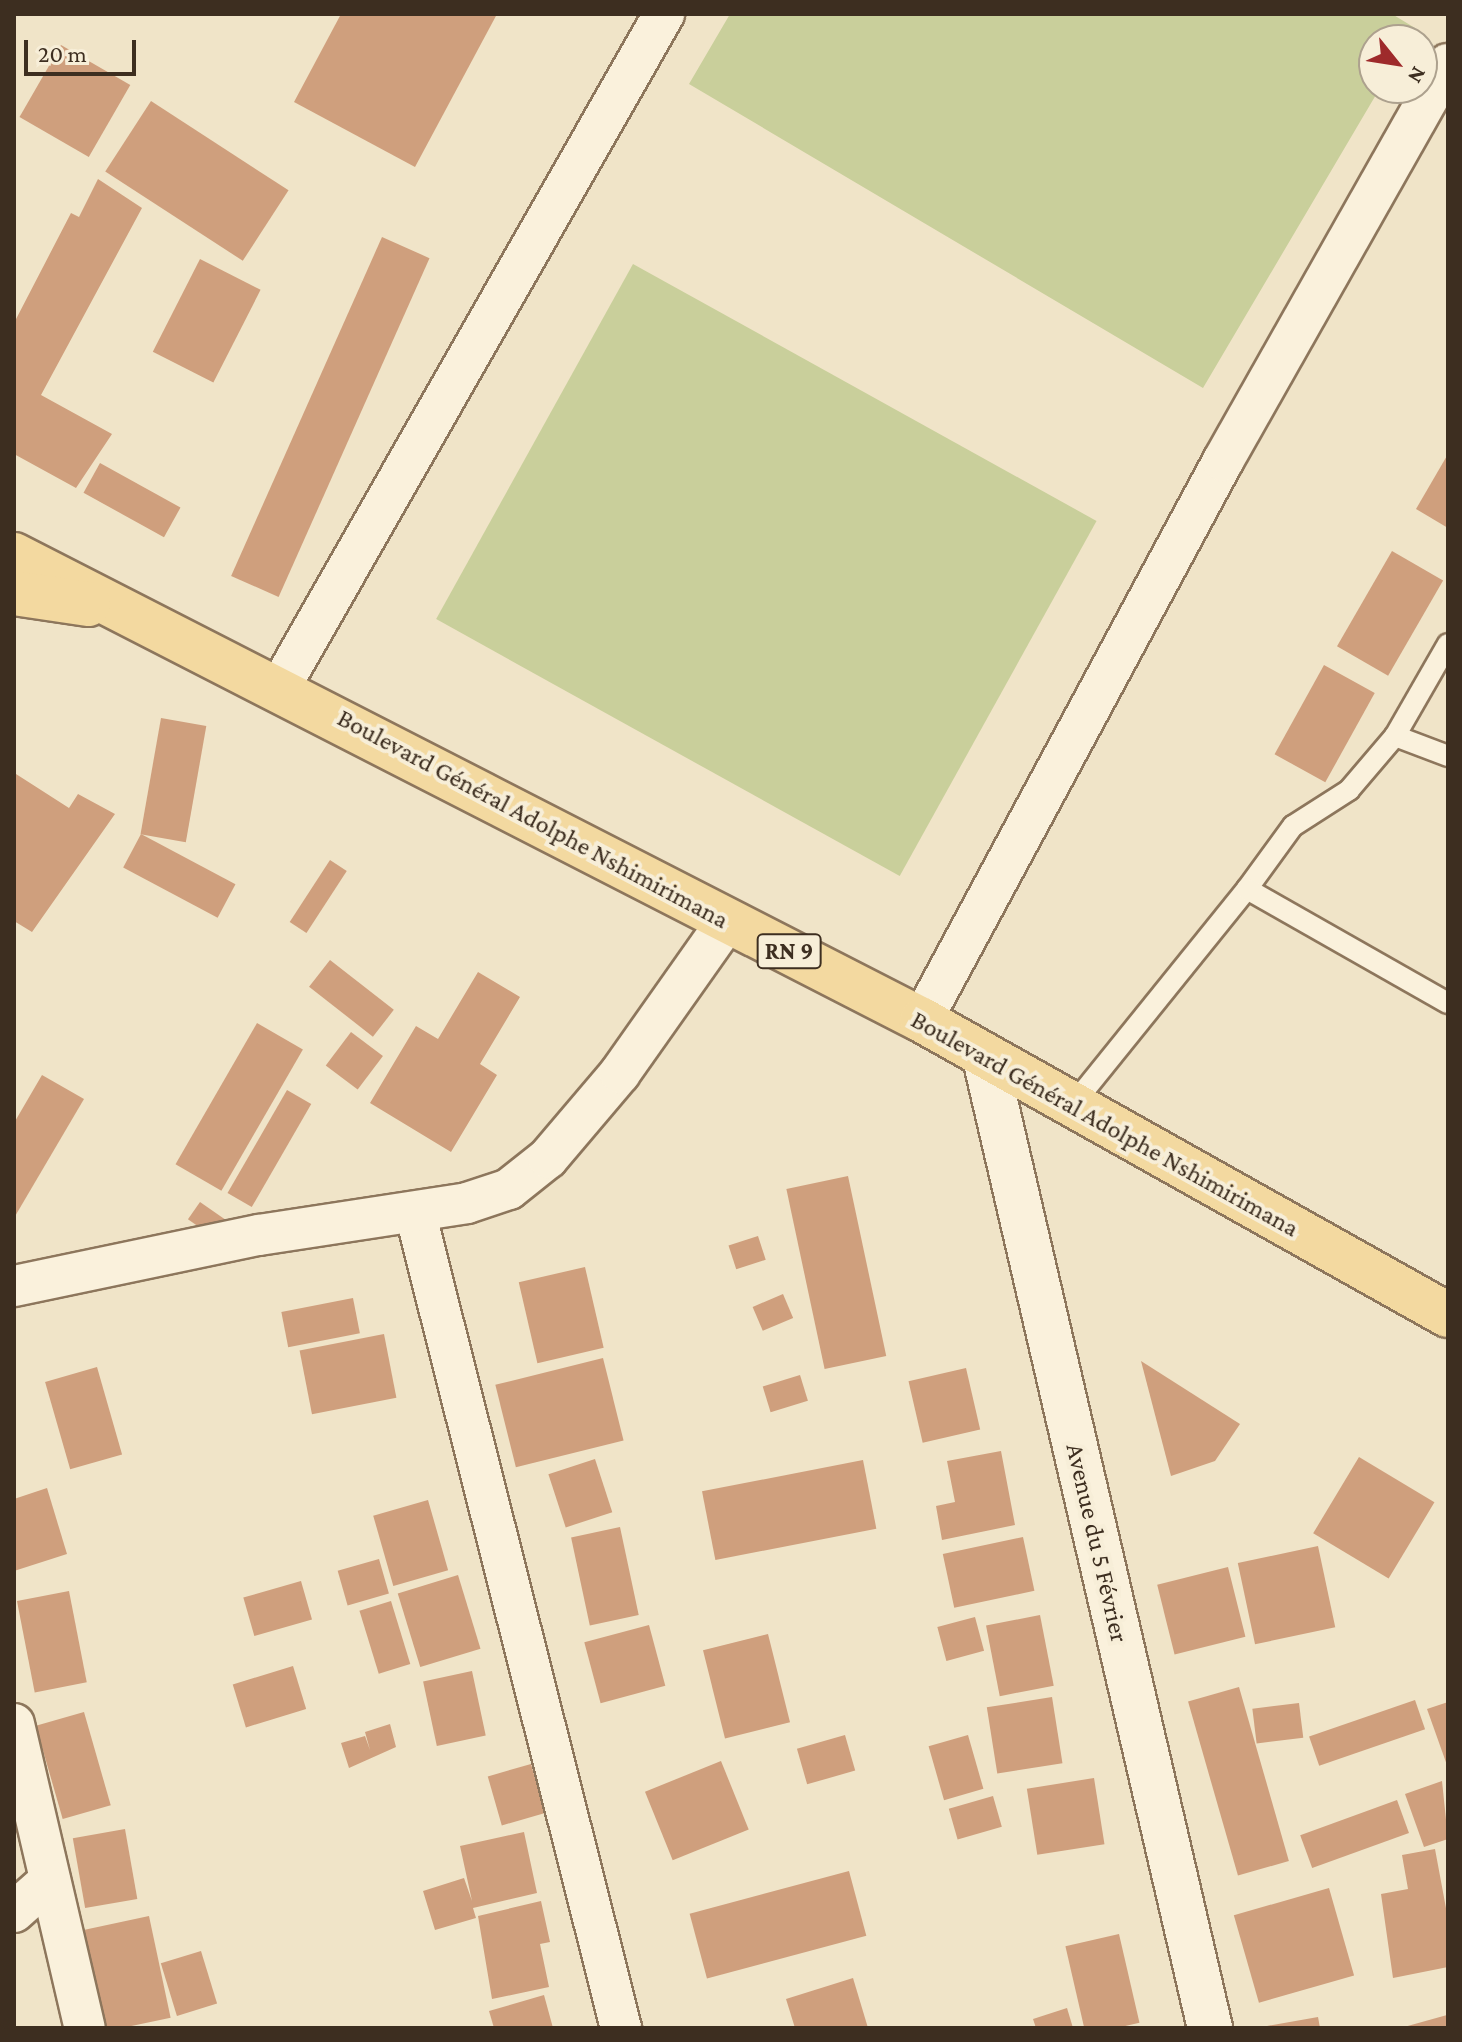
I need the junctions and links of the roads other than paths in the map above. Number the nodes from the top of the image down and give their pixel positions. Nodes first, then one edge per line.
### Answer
1 (664, 14) edge
2 (1448, 64) edge
3 (14, 555) edge
4 (14, 593) edge
5 (118, 609) junction
6 (1448, 644) edge
7 (280, 687) junction
8 (1395, 736) junction
9 (1448, 756) edge
10 (1247, 889) junction
11 (728, 920) junction
12 (1448, 1003) edge
13 (922, 1020) junction
14 (985, 1058) junction
15 (1071, 1107) junction
16 (415, 1212) junction
17 (14, 1286) edge
18 (1448, 1315) edge
19 (14, 1724) edge
20 (50, 1880) junction
21 (14, 1912) edge
22 (85, 2028) edge
23 (621, 2028) edge
24 (1210, 2028) edge

1 - 7 street
2 - 13 street
3 - 5 main road, Boulevard Général Adolphe Nshimirimana / RN 9
4 - 5 main road, Boulevard Général Adolphe Nshimirimana / RN 9
5 - 7 main road, Boulevard Général Adolphe Nshimirimana / RN 9
6 - 8 lane
7 - 11 main road, Boulevard Général Adolphe Nshimirimana / RN 9
8 - 9 lane
8 - 10 lane
10 - 12 lane
10 - 15 lane
11 - 13 main road, Boulevard Général Adolphe Nshimirimana / RN 9
11 - 16 street
13 - 14 main road, Boulevard Général Adolphe Nshimirimana / RN 9
14 - 15 main road, Boulevard Général Adolphe Nshimirimana / RN 9
14 - 24 street, Avenue du 5 Février
15 - 18 main road, Boulevard Général Adolphe Nshimirimana / RN 9
16 - 17 street
16 - 23 street
19 - 20 street
20 - 21 street
20 - 22 street

